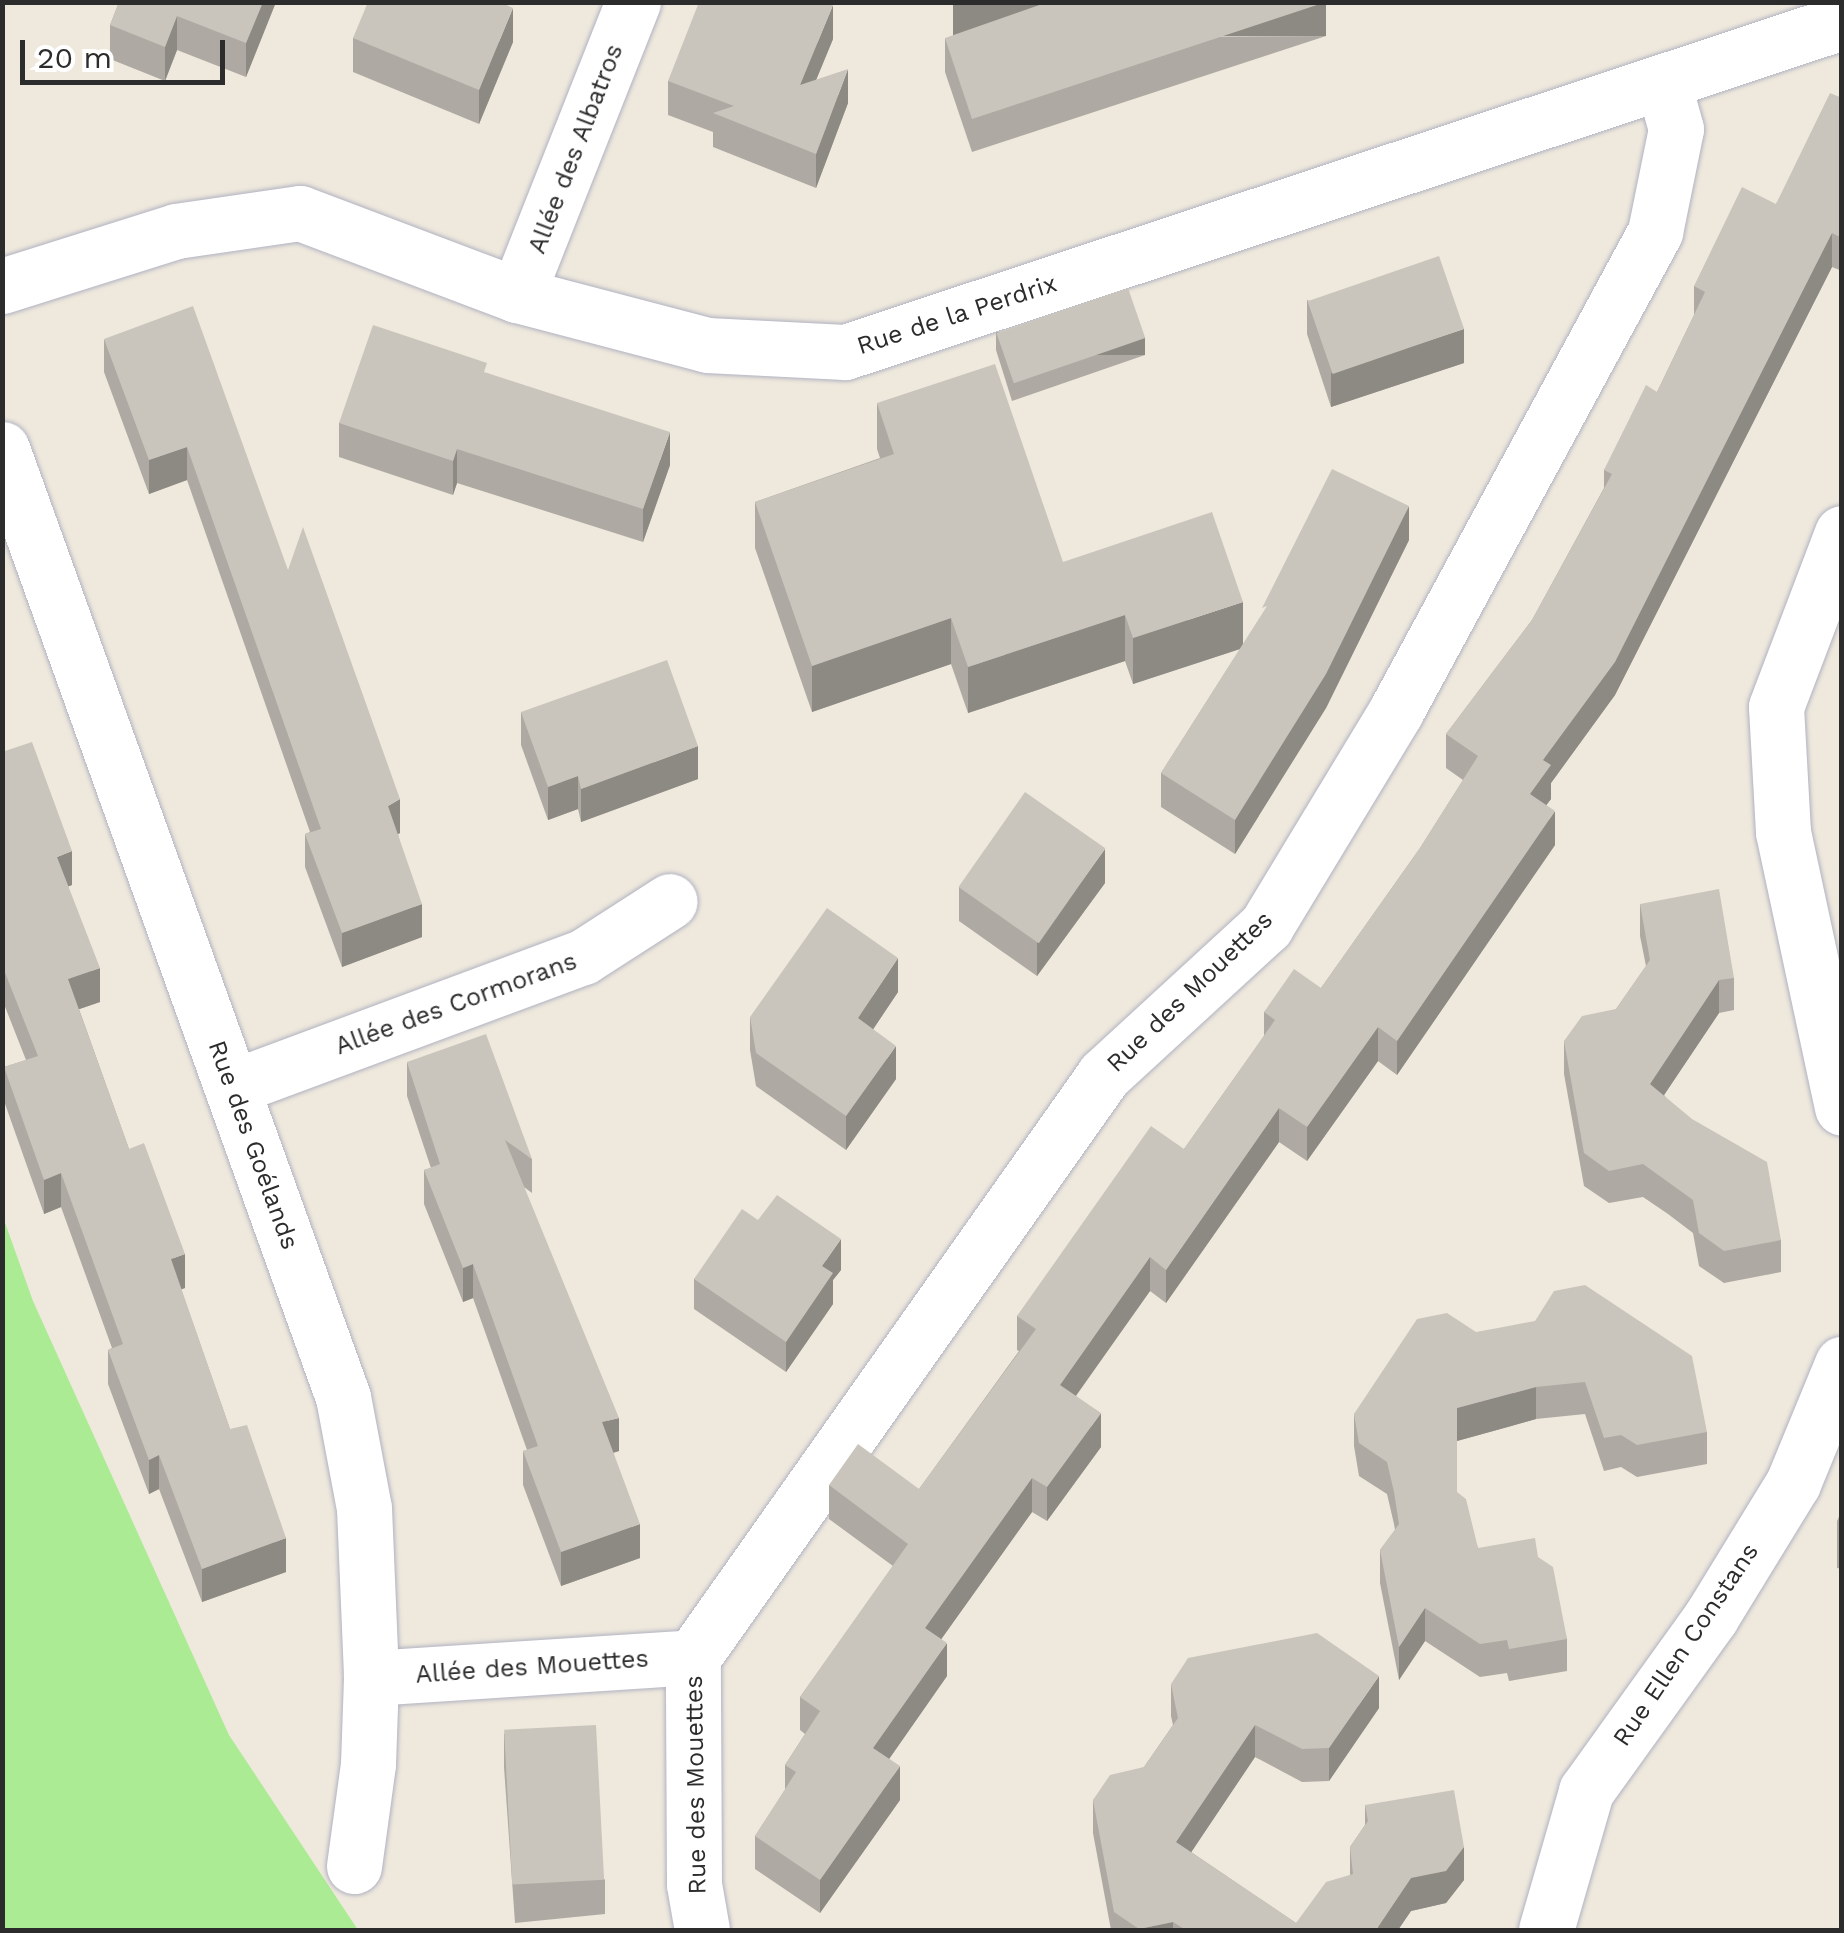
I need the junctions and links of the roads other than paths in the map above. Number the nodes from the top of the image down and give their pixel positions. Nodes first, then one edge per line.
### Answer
1 (633, 2) edge
2 (1842, 22) edge
3 (1664, 86) junction
4 (2, 286) edge
5 (517, 295) junction
6 (2, 450) edge
7 (1842, 534) edge
8 (670, 901) dead end
9 (233, 1087) junction
10 (1842, 1108) edge
11 (1842, 1364) edge
12 (693, 1657) junction
13 (371, 1678) junction
14 (354, 1866) dead end
15 (702, 1930) edge
16 (1546, 1930) edge

1 - 5 street, Allée des Albatros
2 - 3 street, Rue de la Perdrix
3 - 5 street, Rue de la Perdrix
3 - 12 street, Rue des Mouettes
4 - 5 street, Rue de la Perdrix
6 - 9 street, Rue des Goélands
7 - 10 street
8 - 9 street, Allée des Cormorans
9 - 13 street, Rue des Goélands
11 - 16 street, Rue Ellen Constans
12 - 13 street, Allée des Mouettes
12 - 15 street, Rue des Mouettes
13 - 14 street, Rue des Goélands

